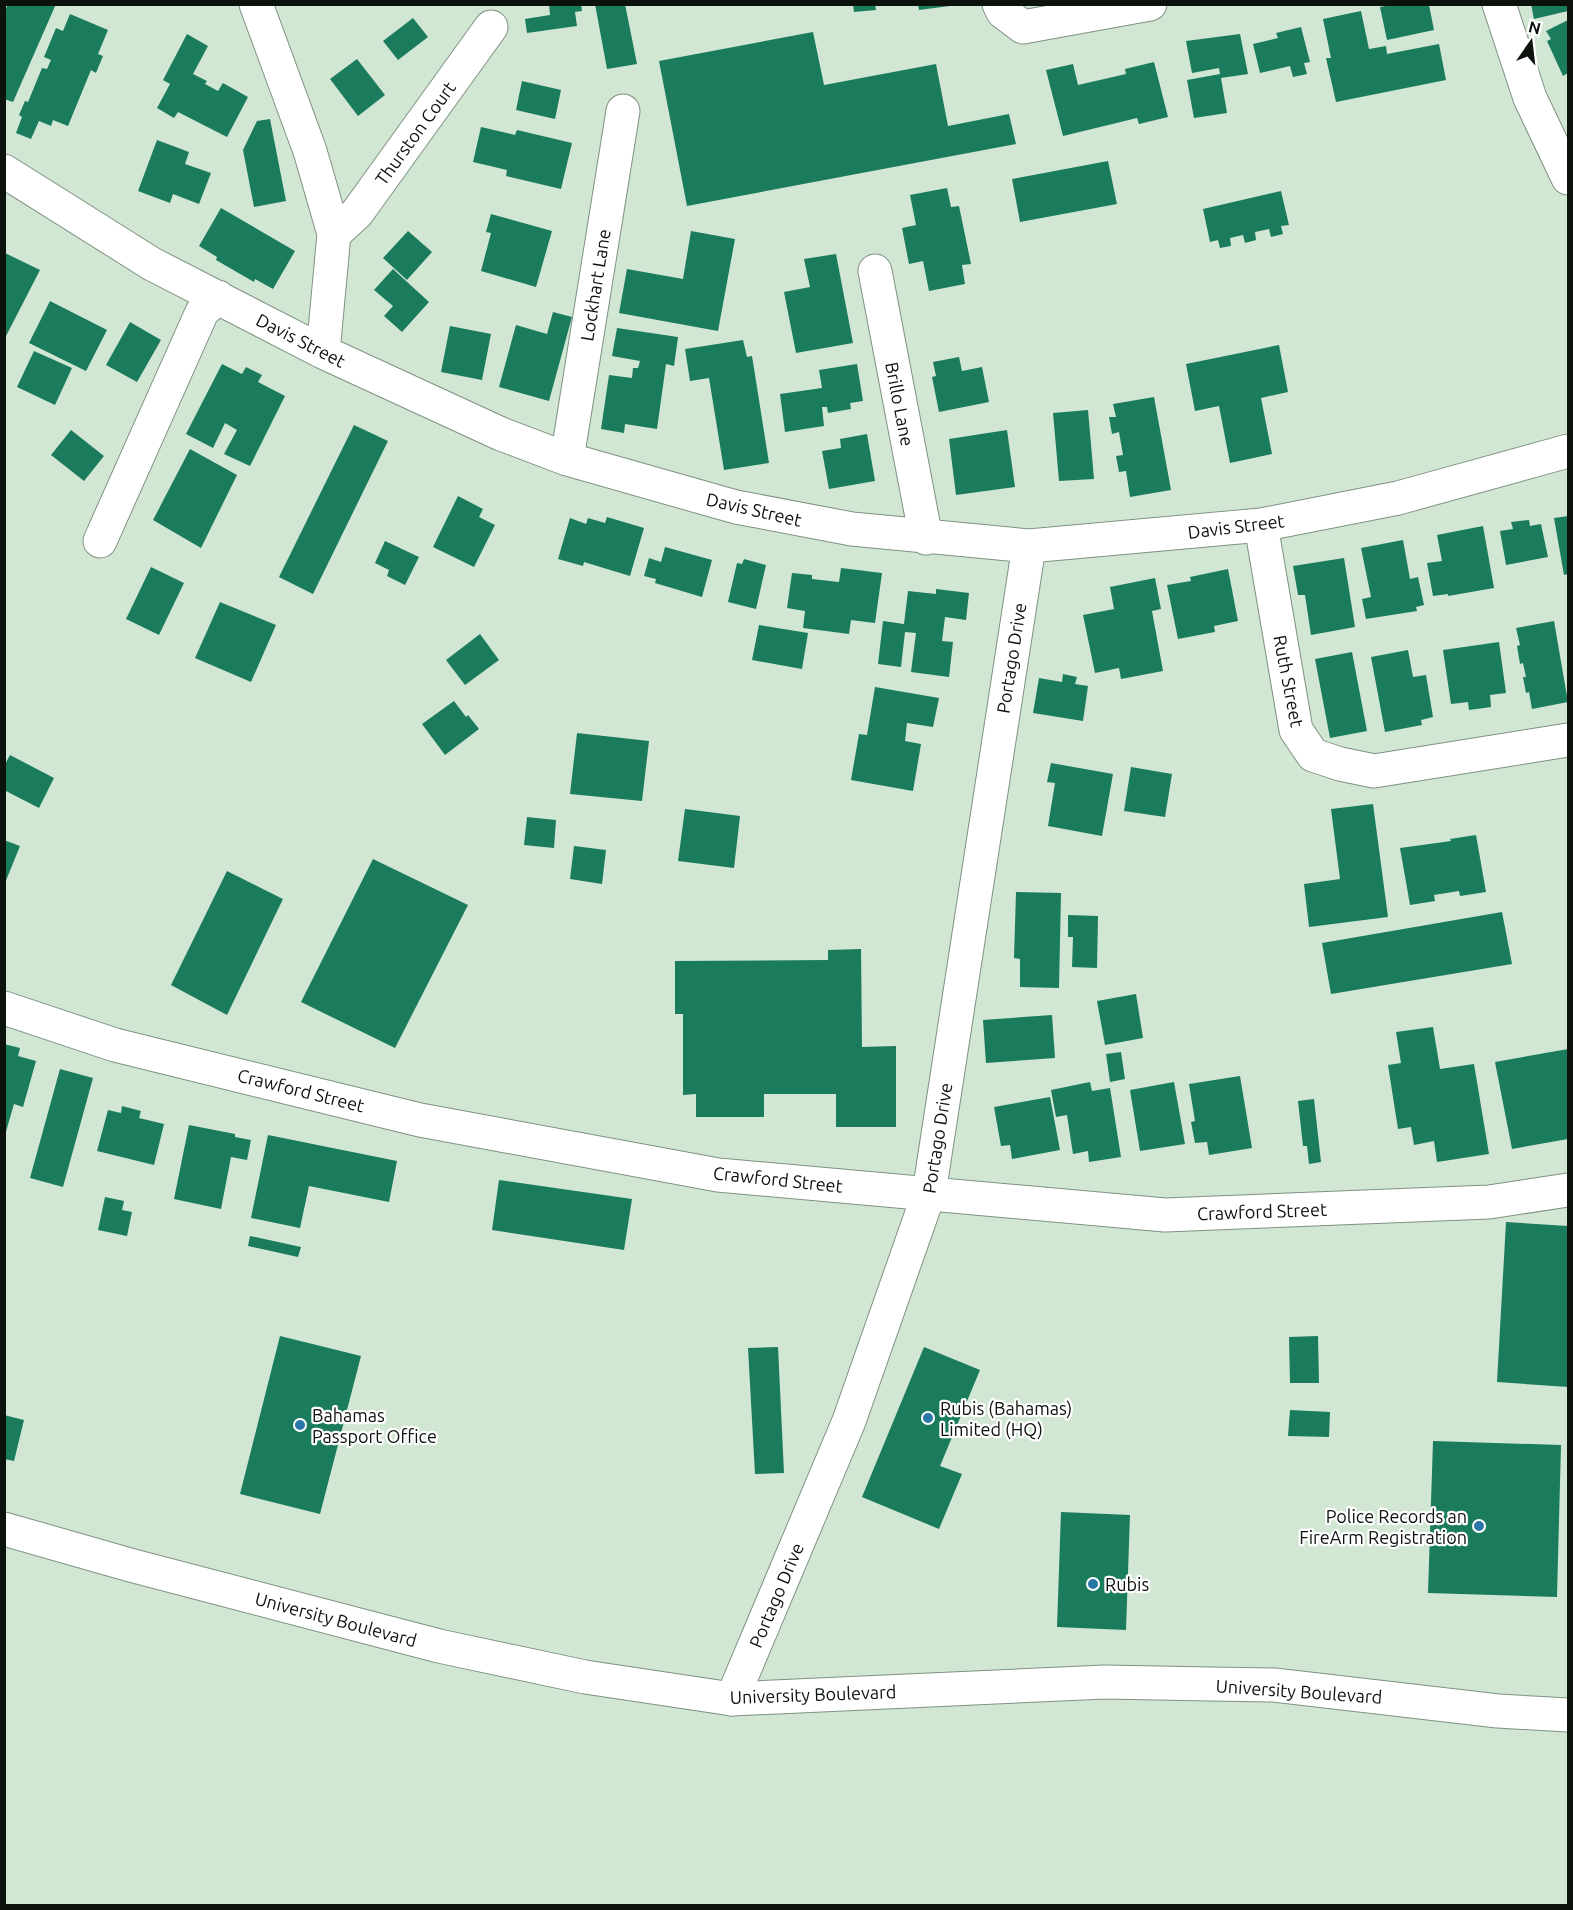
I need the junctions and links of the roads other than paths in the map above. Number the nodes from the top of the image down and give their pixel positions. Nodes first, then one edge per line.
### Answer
1 (256, 4) edge
2 (999, 4) edge
3 (1150, 4) edge
4 (1499, 4) edge
5 (491, 27) dead end
6 (623, 111) dead end
7 (4, 171) edge
8 (1569, 178) edge
9 (334, 234) junction
10 (875, 271) dead end
11 (218, 297) junction
12 (323, 352) junction
13 (1569, 451) edge
14 (567, 459) junction
15 (1261, 525) junction
16 (926, 538) junction
17 (100, 541) dead end
18 (1029, 546) junction
19 (1569, 740) edge
20 (4, 1008) edge
21 (1569, 1190) edge
22 (929, 1193) junction
23 (4, 1529) edge
24 (732, 1699) junction
25 (1569, 1715) edge

1 - 9 street
2 - 3 street
4 - 8 street
5 - 9 street, Thurston Court
6 - 14 street, Lockhart Lane
7 - 11 street, Davis Street
9 - 12 street
10 - 16 street, Brillo Lane
11 - 12 street, Davis Street
11 - 17 street
12 - 14 street, Davis Street
13 - 15 street, Davis Street
14 - 16 street, Davis Street
15 - 18 street, Davis Street
15 - 19 street, Ruth Street
16 - 18 street, Davis Street
18 - 22 street, Portago Drive
20 - 22 street, Crawford Street
21 - 22 street, Crawford Street
22 - 24 street, Portago Drive
23 - 24 street, University Boulevard
24 - 25 street, University Boulevard

